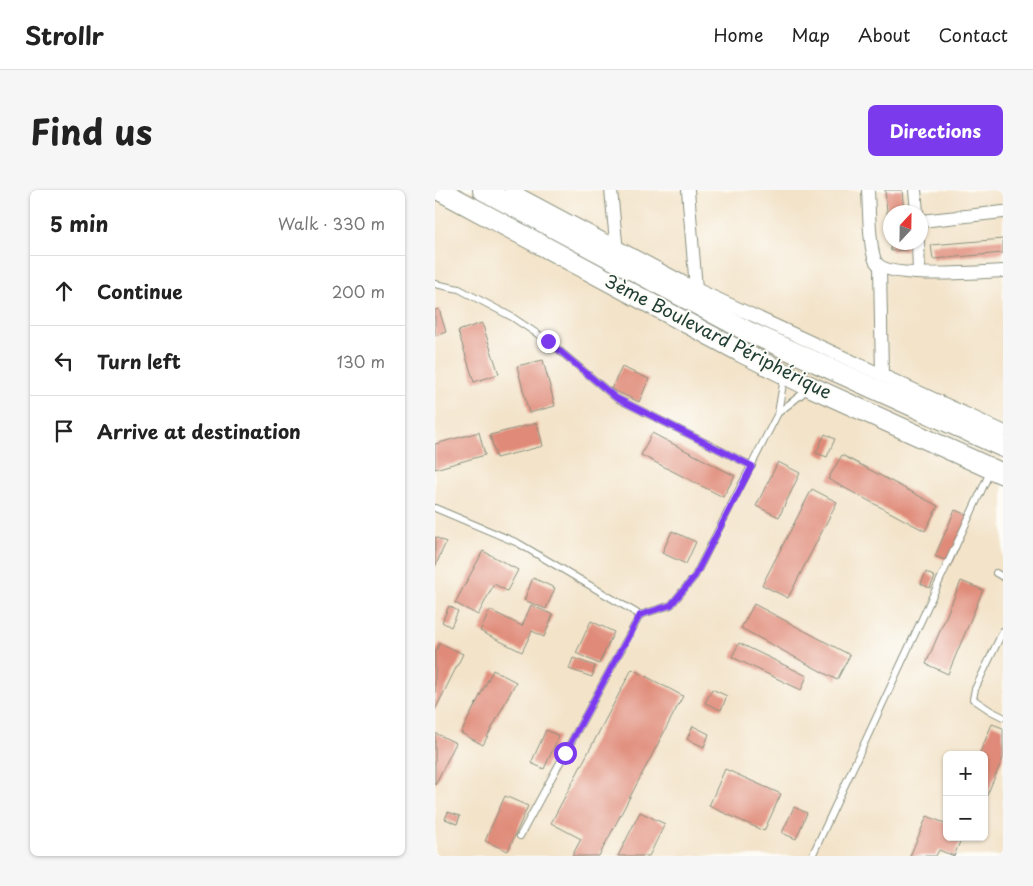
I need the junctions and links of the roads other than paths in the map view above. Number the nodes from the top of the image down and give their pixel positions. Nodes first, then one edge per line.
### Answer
1 (439, 190) edge
2 (483, 190) edge
3 (511, 190) edge
4 (611, 190) edge
5 (688, 190) edge
6 (868, 190) edge
7 (915, 190) edge
8 (916, 205) edge
9 (1003, 212) edge
10 (928, 219) edge
11 (918, 250) edge
12 (617, 254) junction
13 (880, 267) junction
14 (1003, 271) edge
15 (919, 272) junction
16 (435, 284) edge
17 (696, 289) junction
18 (785, 374) junction
19 (882, 376) junction
20 (807, 386) junction
21 (778, 413) junction
22 (1003, 431) edge
23 (1003, 447) edge
24 (752, 466) junction
25 (997, 471) edge
26 (435, 508) edge
27 (640, 615) junction
28 (1003, 631) edge
29 (1003, 717) edge
30 (521, 836) dead end
31 (812, 856) edge

1 - 18 highway, 3ème Boulevard Périphérique
2 - 12 highway, 3ème Boulevard Périphérique
3 - 12 street
4 - 12 street
5 - 17 street
6 - 13 street
7 - 8 street
9 - 10 street
11 - 15 street
12 - 17 street
12 - 23 highway, 3ème Boulevard Périphérique
13 - 15 street
13 - 19 street
14 - 15 street
16 - 24 lane
17 - 19 street
18 - 20 highway, 3ème Boulevard Périphérique
18 - 21 lane
19 - 22 street
20 - 21 lane
20 - 25 highway, 3ème Boulevard Périphérique
21 - 24 lane
24 - 27 lane
25 - 31 lane
26 - 27 lane
27 - 30 lane
28 - 29 lane

